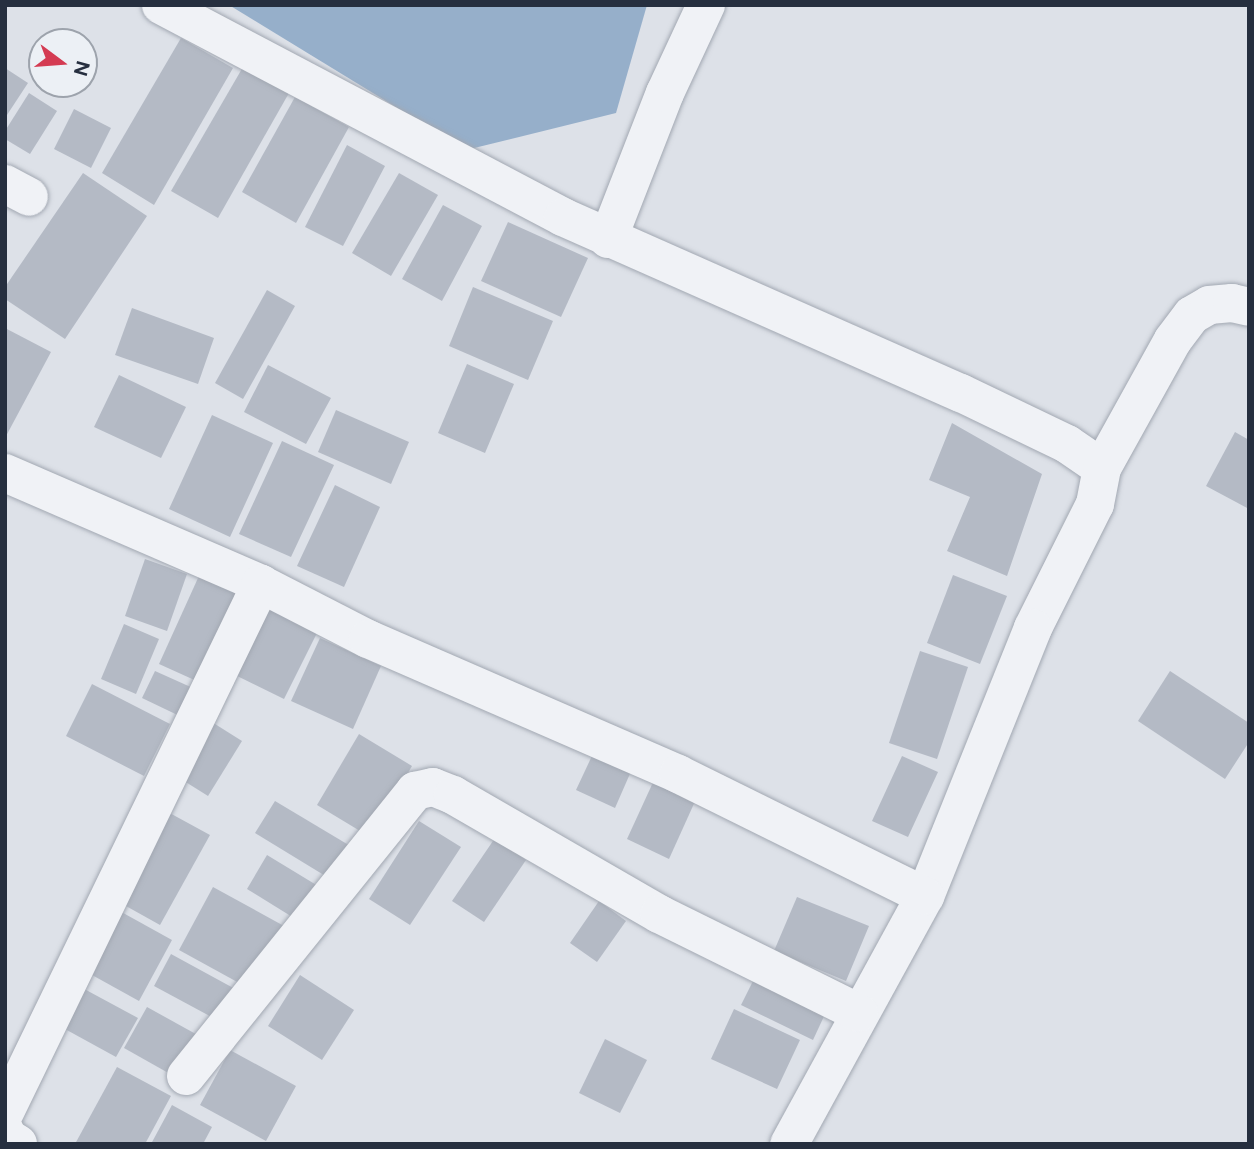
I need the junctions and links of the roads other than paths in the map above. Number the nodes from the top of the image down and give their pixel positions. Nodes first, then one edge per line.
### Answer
1 (161, 5) edge
2 (706, 5) edge
3 (608, 239) junction
4 (1249, 307) edge
5 (1102, 468) junction
6 (5, 473) edge
7 (261, 584) junction
8 (925, 896) junction
9 (859, 1013) junction
10 (186, 1076) dead end
11 (5, 1112) edge
12 (5, 1131) edge
13 (18, 1144) edge
14 (789, 1144) edge

1 - 3 street
2 - 3 street
3 - 5 street
4 - 5 street
5 - 8 street
6 - 7 street
7 - 8 street
7 - 11 street
8 - 9 street
9 - 10 street
9 - 14 street
12 - 13 street

